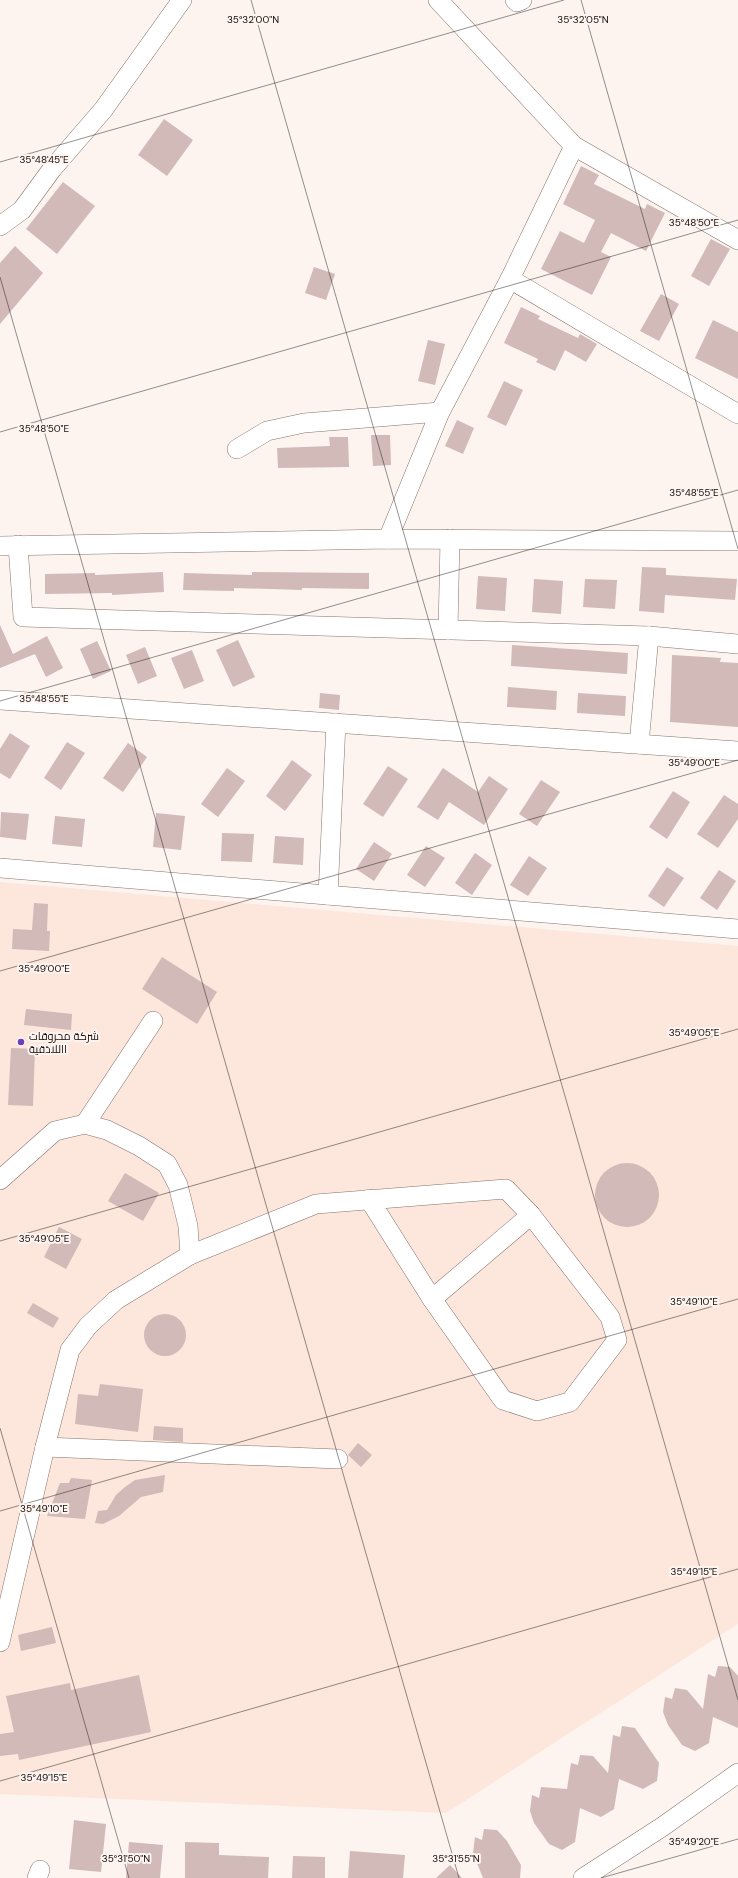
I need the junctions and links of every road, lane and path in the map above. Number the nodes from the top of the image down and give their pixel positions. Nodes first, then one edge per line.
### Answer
1 (182, 0) edge
2 (438, 0) edge
3 (515, 0) edge
4 (522, 0) edge
5 (574, 146) junction
6 (0, 226) edge
7 (738, 240) edge
8 (510, 280) junction
9 (440, 412) junction
10 (738, 414) edge
11 (237, 449) dead end
12 (388, 539) junction
13 (450, 539) junction
14 (738, 541) edge
15 (9, 546) edge
16 (448, 630) junction
17 (649, 636) junction
18 (738, 644) edge
19 (0, 700) edge
20 (336, 723) junction
21 (638, 744) junction
22 (738, 751) edge
23 (0, 868) edge
24 (328, 895) junction
25 (738, 929) edge
26 (153, 1020) dead end
27 (85, 1124) junction
28 (0, 1180) edge
29 (369, 1199) junction
30 (531, 1215) junction
31 (190, 1255) junction
32 (432, 1299) junction
33 (45, 1447) junction
34 (338, 1459) dead end
35 (0, 1642) edge
36 (738, 1773) edge
37 (583, 1878) edge

1 - 6 street
2 - 5 street
3 - 4 street
5 - 7 street
5 - 8 street
8 - 9 street
8 - 10 street
9 - 11 street
9 - 12 street
12 - 13 street
12 - 15 street
13 - 14 street
13 - 16 street
15 - 16 street
16 - 17 street
17 - 18 street
17 - 21 street
19 - 20 street
20 - 21 street
20 - 24 street
21 - 22 street
23 - 24 street
24 - 25 street
26 - 27 street
27 - 28 street
27 - 31 street
29 - 30 street
29 - 31 street
29 - 32 street
30 - 32 street
30 - 32 street
31 - 33 street
33 - 34 street
33 - 35 street
36 - 37 street

